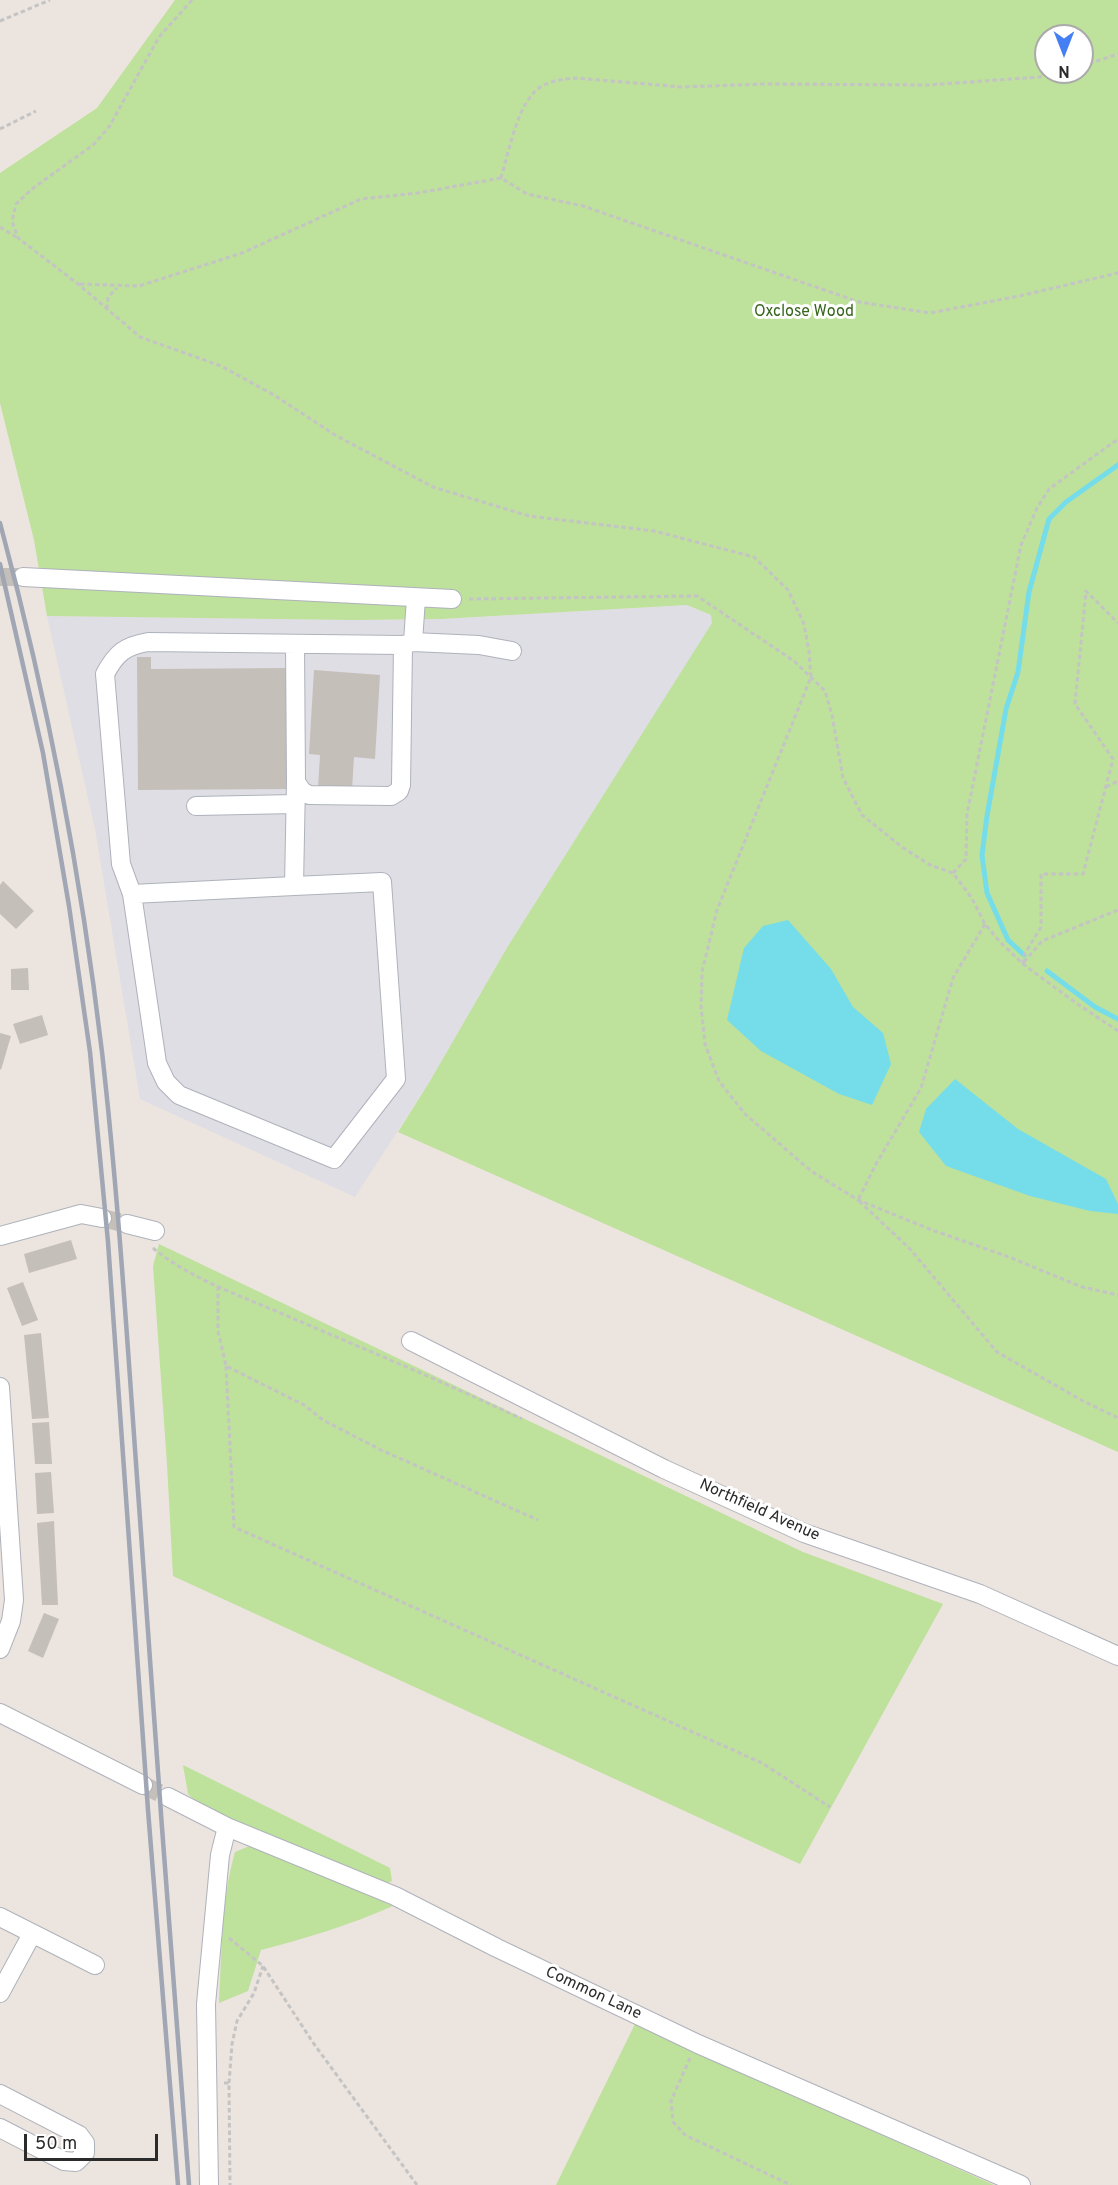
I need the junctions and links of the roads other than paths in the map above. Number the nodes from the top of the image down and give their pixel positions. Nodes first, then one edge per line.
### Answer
1 (23, 577) tunnel mouth
2 (416, 598) junction
3 (452, 599) road end
4 (408, 643) junction
5 (295, 644) junction
6 (512, 651) dead end
7 (296, 782) junction
8 (295, 804) junction
9 (196, 806) dead end
10 (294, 886) junction
11 (132, 894) junction
12 (102, 1218) tunnel mouth
13 (131, 1225) tunnel mouth
14 (155, 1231) dead end
15 (0, 1236) edge
16 (411, 1341) dead end
17 (0, 1387) edge
18 (0, 1649) edge
19 (1118, 1656) edge
20 (0, 1713) edge
21 (143, 1785) tunnel mouth
22 (168, 1797) tunnel mouth
23 (227, 1827) junction
24 (0, 1917) edge
25 (32, 1934) junction
26 (95, 1965) dead end
27 (0, 1993) edge
28 (0, 2094) edge
29 (0, 2128) edge
30 (209, 2185) edge
31 (1022, 2185) edge

1 - 2 street
2 - 3 street
2 - 4 street
4 - 5 street
4 - 6 street
4 - 7 street
5 - 7 street
5 - 11 street
7 - 8 street
8 - 9 street
8 - 10 street
10 - 11 street
10 - 11 street
12 - 15 street
13 - 14 street
16 - 19 street, Northfield Avenue
17 - 18 street
20 - 21 street
22 - 23 street, Common Lane
23 - 30 street
23 - 31 street, Common Lane
24 - 25 street
25 - 26 street
25 - 27 street
28 - 29 street

